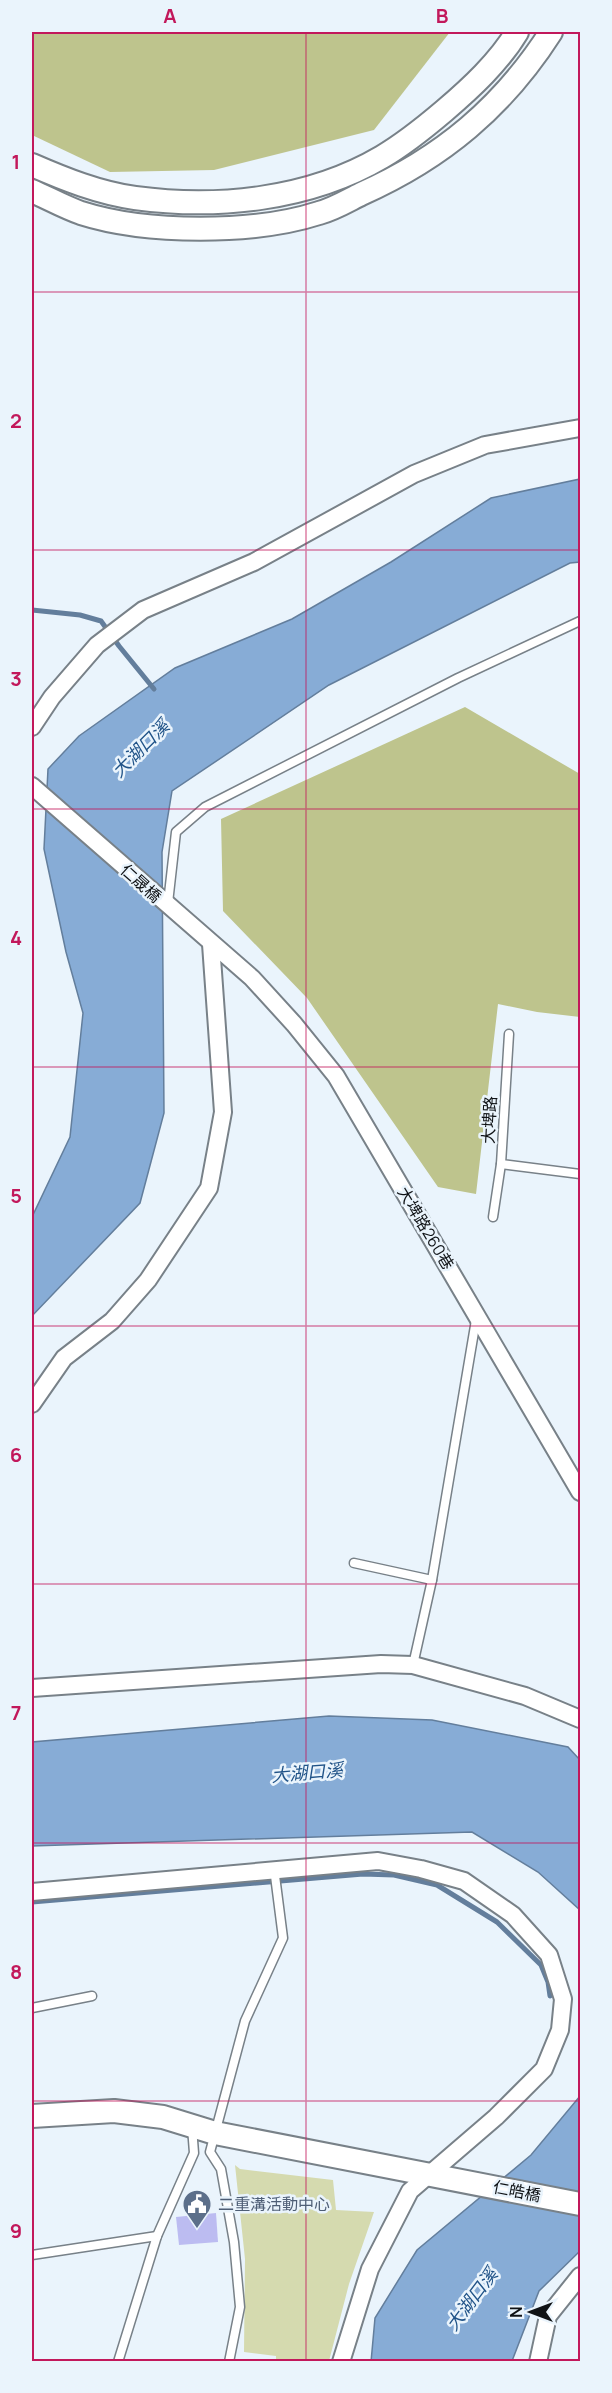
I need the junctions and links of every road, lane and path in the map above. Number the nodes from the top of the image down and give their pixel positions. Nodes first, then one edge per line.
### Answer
1 (517, 32) edge
2 (551, 32) edge
3 (32, 165) edge
4 (32, 191) edge
5 (580, 428) edge
6 (580, 621) edge
7 (32, 727) edge
8 (32, 786) edge
9 (168, 907) junction
10 (211, 944) junction
11 (252, 978) joint
12 (509, 1034) dead end
13 (501, 1164) junction
14 (580, 1174) edge
15 (493, 1218) dead end
16 (477, 1314) junction
17 (32, 1404) edge
18 (580, 1492) edge
19 (354, 1563) dead end
20 (432, 1580) junction
21 (413, 1665) junction
22 (32, 1688) edge
23 (580, 1719) edge
24 (274, 1868) junction
25 (32, 1892) edge
26 (92, 1996) dead end
27 (32, 2008) edge
28 (32, 2116) edge
29 (192, 2125) junction
30 (212, 2143) junction
31 (194, 2153) junction
32 (428, 2174) junction
33 (580, 2204) edge
34 (157, 2236) junction
35 (32, 2255) edge
36 (580, 2276) edge
37 (118, 2361) edge
38 (229, 2361) edge
39 (341, 2361) edge
40 (538, 2361) edge

1 - 3 street
2 - 4 street
5 - 7 street
6 - 9 lane
8 - 9 street, 仁晟橋
9 - 10 street, 仁晟橋
10 - 11 street, 仁晟橋
10 - 17 street
11 - 16 street, 大埤路260巷
12 - 13 lane, 大埤路
13 - 14 lane, 大埤路
13 - 15 lane
16 - 18 street, 大埤路260巷
16 - 20 lane
19 - 20 lane
20 - 21 lane
21 - 22 street
21 - 23 street
24 - 25 street
24 - 30 lane
24 - 32 street
26 - 27 lane
28 - 29 street, 仁皓橋
29 - 30 street, 仁皓橋
29 - 31 lane
30 - 31 lane
30 - 32 street, 仁皓橋
30 - 38 lane
31 - 34 lane
32 - 33 street, 仁皓橋
32 - 39 street
34 - 35 lane
34 - 37 lane
36 - 40 street

